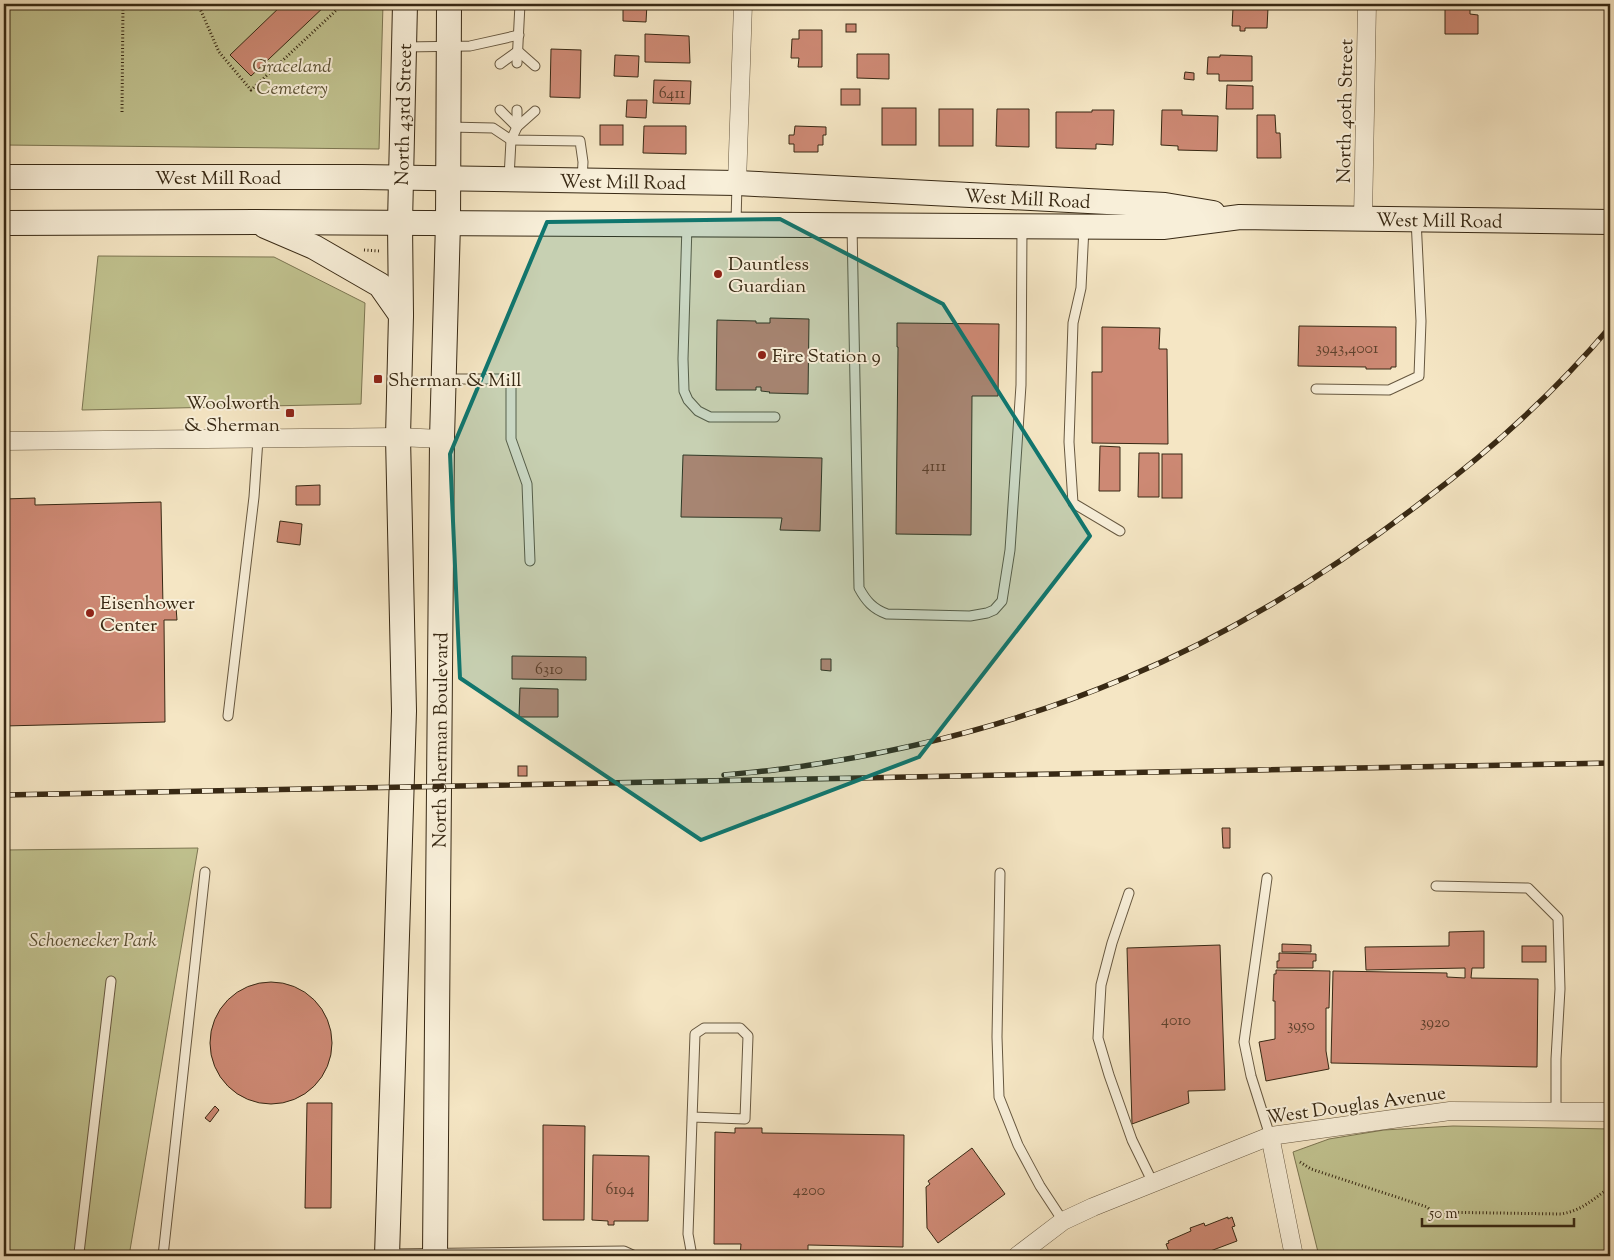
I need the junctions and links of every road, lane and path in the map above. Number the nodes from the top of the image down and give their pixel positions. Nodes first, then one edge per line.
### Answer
1 (123, 4) edge
2 (198, 4) edge
3 (343, 4) edge
4 (405, 4) edge
5 (449, 4) edge
6 (520, 4) edge
7 (743, 4) edge
8 (1367, 4) edge
9 (519, 35) junction
10 (404, 47) junction
11 (450, 47) junction
12 (518, 51) junction
13 (518, 63) dead end
14 (500, 64) dead end
15 (535, 66) dead end
16 (500, 110) dead end
17 (518, 110) dead end
18 (535, 111) dead end
19 (122, 112) dead end
20 (448, 127) junction
21 (517, 127) junction
22 (511, 140) junction
23 (4, 177) edge
24 (402, 177) junction
25 (448, 178) junction
26 (509, 179) junction
27 (582, 180) junction
28 (737, 183) junction
29 (1240, 217) junction
30 (1363, 218) junction
31 (1416, 219) junction
32 (257, 222) junction
33 (1610, 222) edge
34 (4, 223) edge
35 (448, 223) junction
36 (400, 224) junction
37 (687, 225) junction
38 (736, 226) junction
39 (852, 226) junction
40 (1022, 226) junction
41 (1084, 226) junction
42 (361, 243) dead end
43 (381, 251) dead end
44 (402, 315) junction
45 (444, 378) junction
46 (1316, 389) dead end
47 (775, 417) dead end
48 (398, 437) junction
49 (258, 439) junction
50 (442, 439) junction
51 (4, 441) edge
52 (1120, 531) dead end
53 (530, 561) dead end
54 (228, 716) dead end
55 (205, 872) dead end
56 (1000, 873) dead end
57 (1267, 878) dead end
58 (1436, 886) dead end
59 (1129, 893) dead end
60 (111, 981) dead end
61 (1556, 1112) junction
62 (1610, 1112) edge
63 (692, 1117) junction
64 (1270, 1136) junction
65 (1300, 1162) dead end
66 (1153, 1183) junction
67 (1610, 1187) edge
68 (1063, 1221) junction
69 (388, 1255) edge
70 (434, 1255) edge
71 (86, 1256) edge
72 (163, 1256) edge
73 (635, 1256) edge
74 (692, 1256) edge
75 (1017, 1256) edge
76 (1294, 1256) edge

1 - 19 path
2 - 3 path
4 - 10 main road, North 43rd Street
5 - 11 main road
6 - 9 lane
7 - 28 street
8 - 30 street, North 40th Street
9 - 11 lane
9 - 12 lane
10 - 11 lane
10 - 24 main road, North 43rd Street
11 - 20 main road
12 - 13 lane
12 - 14 lane
12 - 15 lane
16 - 21 lane
17 - 21 lane
18 - 21 lane
20 - 22 lane
20 - 25 main road
21 - 22 lane
22 - 26 lane
22 - 27 lane
23 - 24 main road, West Mill Road
24 - 25 main road, West Mill Road
24 - 36 main road, North 43rd Street
25 - 26 main road, West Mill Road
25 - 35 main road
26 - 27 main road, West Mill Road
27 - 28 main road, West Mill Road
28 - 29 main road, West Mill Road
28 - 38 lane
29 - 30 main road, West Mill Road
29 - 41 main road, West Mill Road
30 - 31 main road, West Mill Road
31 - 33 main road, West Mill Road
31 - 46 lane
32 - 34 main road, West Mill Road
32 - 36 main road, West Mill Road
32 - 44 main road
35 - 36 main road, West Mill Road
35 - 37 main road, West Mill Road
35 - 45 main road, North Sherman Boulevard
36 - 44 main road, North Sherman Boulevard
37 - 38 main road, West Mill Road
37 - 47 lane
38 - 39 main road, West Mill Road
39 - 40 main road, West Mill Road
39 - 40 lane
40 - 41 main road, West Mill Road
41 - 52 lane
42 - 43 path
44 - 48 main road, North Sherman Boulevard
45 - 50 main road, North Sherman Boulevard
45 - 53 lane
48 - 49 street
48 - 50 street
48 - 69 main road, North Sherman Boulevard
49 - 51 street
49 - 54 lane
50 - 70 main road, North Sherman Boulevard
55 - 72 lane
56 - 68 lane
57 - 64 lane
58 - 61 lane
59 - 66 lane
60 - 71 lane
61 - 62 street, West Douglas Avenue
61 - 64 street, West Douglas Avenue
63 - 63 lane
63 - 74 lane
64 - 66 street, West Douglas Avenue
64 - 76 street
65 - 67 path
66 - 68 street, West Douglas Avenue
68 - 75 street, West Douglas Avenue
69 - 70 lane
70 - 73 lane

